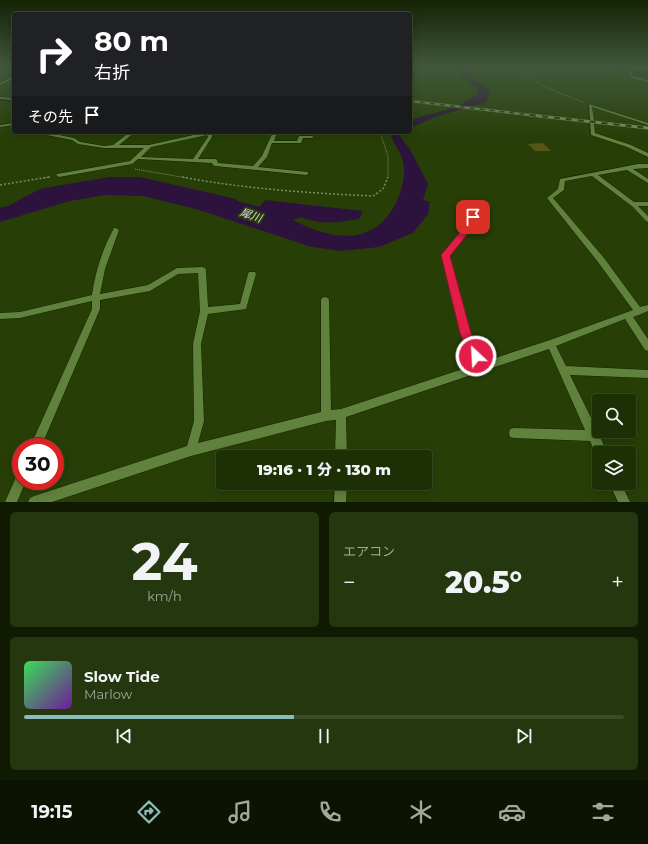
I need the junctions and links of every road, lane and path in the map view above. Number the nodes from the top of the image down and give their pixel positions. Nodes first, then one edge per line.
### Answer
1 (556, 90) edge
2 (0, 98) edge
3 (12, 99) edge
4 (590, 105) junction
5 (648, 124) edge
6 (12, 125) edge
7 (0, 127) edge
8 (47, 134) edge
9 (130, 134) edge
10 (203, 134) edge
11 (211, 134) edge
12 (274, 134) edge
13 (381, 134) edge
14 (312, 137) dead end
15 (271, 142) junction
16 (115, 146) junction
17 (148, 146) junction
18 (648, 155) edge
19 (138, 158) junction
20 (194, 161) junction
21 (648, 166) edge
22 (255, 167) junction
23 (628, 168) junction
24 (129, 169) dead end
25 (306, 173) dead end
26 (593, 174) junction
27 (59, 176) joint
28 (648, 181) edge
29 (0, 185) edge
30 (632, 204) junction
31 (648, 204) edge
32 (473, 217) dead end
33 (648, 220) edge
34 (116, 230) dead end
35 (252, 274) dead end
36 (95, 298) junction
37 (325, 300) dead end
38 (648, 308) edge
39 (204, 311) junction
40 (639, 312) junction
41 (626, 315) junction
42 (0, 316) edge
43 (552, 344) junction
44 (648, 347) edge
45 (481, 368) junction
46 (563, 370) junction
47 (648, 374) edge
48 (341, 414) junction
49 (326, 416) junction
50 (514, 432) dead end
51 (592, 432) edge
52 (592, 436) edge
53 (39, 438) edge
54 (192, 450) junction
55 (341, 450) edge
56 (17, 490) edge
57 (340, 490) edge
58 (618, 490) edge
59 (60, 498) edge
60 (12, 502) edge
61 (34, 502) edge
62 (340, 502) edge
63 (624, 502) edge

1 - 4 path
2 - 3 street
4 - 5 street
4 - 18 street
6 - 7 street
8 - 16 street
9 - 16 street
10 - 17 street
11 - 20 street
12 - 15 street
13 - 24 path
14 - 15 street
15 - 22 street
16 - 17 street
17 - 19 street
19 - 20 street
19 - 27 street
20 - 22 street
21 - 23 street
22 - 25 street
23 - 26 street
23 - 28 street
26 - 30 street
26 - 40 street
27 - 29 path
30 - 31 street
30 - 33 street
32 - 45 street
34 - 36 street
35 - 39 street
36 - 39 street
36 - 42 street
36 - 53 street
37 - 49 street
38 - 40 street
39 - 54 street
40 - 41 street
41 - 43 street
41 - 44 street
43 - 45 street
43 - 46 street
45 - 48 street
46 - 47 street
46 - 51 street
48 - 49 street
48 - 55 street
49 - 54 street
50 - 52 street
54 - 59 street
56 - 60 street
57 - 62 street
58 - 63 street
59 - 61 street

